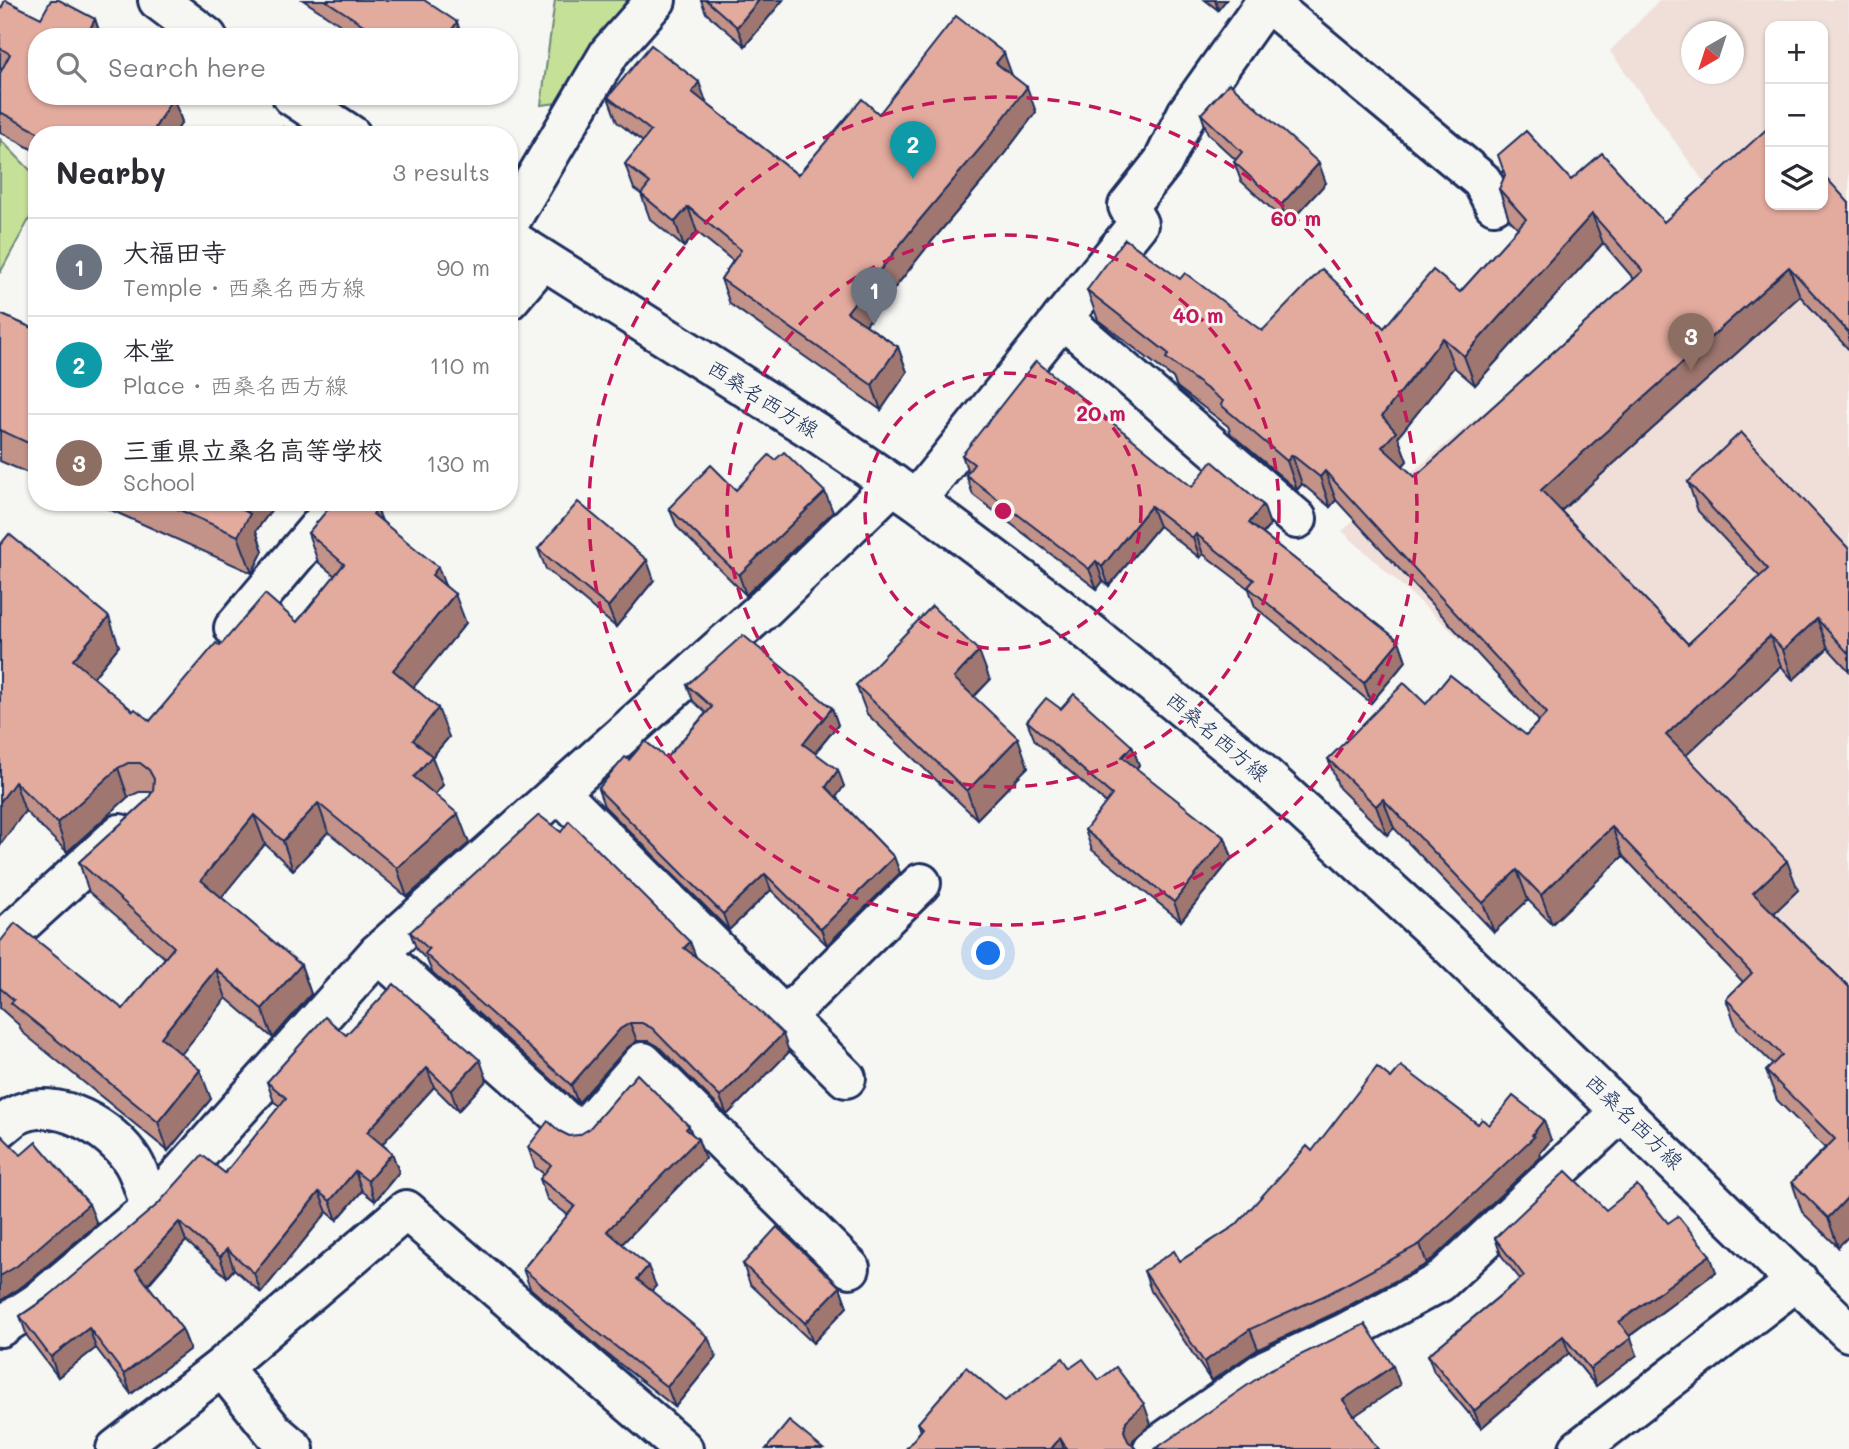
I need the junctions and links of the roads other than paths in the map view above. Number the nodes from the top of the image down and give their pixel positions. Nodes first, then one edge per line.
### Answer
1 (158, 0) edge
2 (656, 0) edge
3 (1267, 1) edge
4 (195, 28) edge
5 (306, 105) edge
6 (337, 126) edge
7 (1494, 204) dead end
8 (518, 208) edge
9 (518, 244) edge
10 (543, 260) junction
11 (518, 289) edge
12 (1062, 318) junction
13 (904, 492) junction
14 (332, 511) edge
15 (1297, 519) dead end
16 (234, 628) edge
17 (560, 793) junction
18 (143, 813) edge
19 (922, 883) dead end
20 (0, 943) edge
21 (378, 953) junction
22 (785, 1018) junction
23 (846, 1078) dead end
24 (1622, 1111) junction
25 (0, 1128) edge
26 (151, 1207) junction
27 (850, 1268) dead end
28 (1798, 1280) junction
29 (0, 1327) edge
30 (1849, 1332) edge
31 (222, 1367) junction
32 (117, 1449) edge
33 (294, 1449) edge
34 (683, 1449) edge
35 (1153, 1449) edge
36 (1578, 1449) edge

1 - 4 street
2 - 8 street
3 - 7 street
3 - 12 street
5 - 6 street
9 - 10 street, 西桑名西方線
10 - 11 street
10 - 13 street, 西桑名西方線
12 - 13 street
12 - 15 street
13 - 17 street
13 - 24 street, 西桑名西方線
14 - 16 street
17 - 21 street
17 - 22 street
18 - 20 street
19 - 22 street
21 - 26 street
21 - 27 street
22 - 23 street
24 - 28 street, 西桑名西方線
24 - 35 street
25 - 26 street
26 - 29 street
28 - 30 street, 西桑名西方線
28 - 36 street
31 - 32 street
31 - 33 street
31 - 34 street

